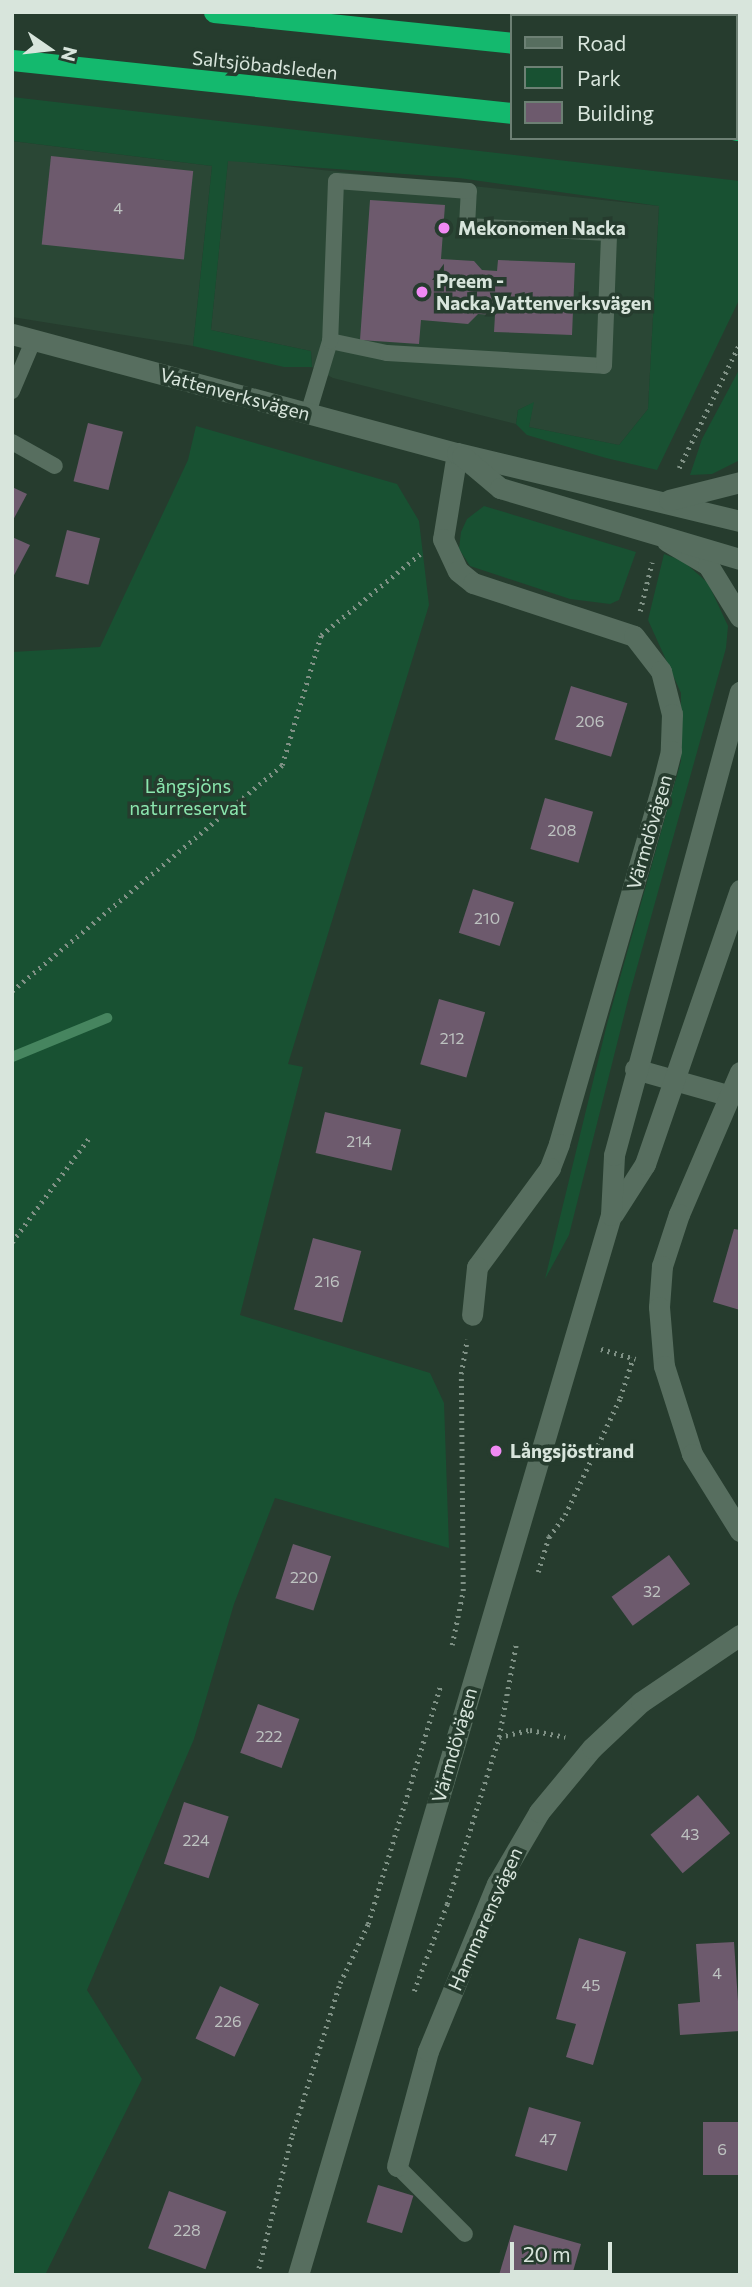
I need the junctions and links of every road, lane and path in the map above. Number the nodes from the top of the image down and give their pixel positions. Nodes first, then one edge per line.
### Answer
1 (214, 12) edge
2 (510, 43) edge
3 (12, 60) edge
4 (510, 113) edge
5 (12, 334) edge
6 (34, 339) junction
7 (330, 341) junction
8 (740, 343) edge
9 (12, 391) edge
10 (308, 414) junction
11 (12, 442) edge
12 (457, 453) junction
13 (55, 466) dead end
14 (677, 472) dead end
15 (740, 482) edge
16 (667, 500) junction
17 (740, 521) edge
18 (659, 536) junction
19 (427, 548) dead end
20 (653, 558) dead end
21 (740, 558) edge
22 (740, 617) edge
23 (635, 636) junction
24 (740, 692) edge
25 (740, 890) edge
26 (12, 991) edge
27 (635, 1069) junction
28 (740, 1072) edge
29 (676, 1080) junction
30 (731, 1096) junction
31 (89, 1138) dead end
32 (611, 1215) junction
33 (12, 1242) edge
34 (472, 1315) joint
35 (599, 1348) dead end
36 (633, 1358) junction
37 (664, 1366) junction
38 (740, 1531) edge
39 (535, 1581) dead end
40 (740, 1635) edge
41 (518, 1638) dead end
42 (449, 1656) dead end
43 (441, 1683) dead end
44 (499, 1737) junction
45 (592, 1748) junction
46 (410, 2000) dead end
47 (397, 2166) joint
48 (465, 2234) dead end
49 (257, 2275) edge
50 (298, 2275) edge

1 - 2 highway
3 - 4 highway, Saltsjöbadsleden
5 - 6 street, Vattenverksvägen
6 - 9 lane
6 - 10 street, Vattenverksvägen
7 - 7 lane
7 - 10 lane
8 - 14 path
10 - 12 street, Vattenverksvägen
11 - 13 lane
12 - 16 street, Vattenverksvägen
12 - 18 street, Vattenverksvägen
12 - 23 street
15 - 16 street, Vattenverksvägen
16 - 17 street, Vattenverksvägen
18 - 21 street, Vattenverksvägen
18 - 22 street, Vattenverksvägen
19 - 26 path
20 - 23 path
23 - 34 street, Värmdövägen
24 - 27 street, Värmdövägen
25 - 29 street, Värmdövägen
27 - 29 street
27 - 32 street, Värmdövägen
28 - 30 street
29 - 30 street
29 - 32 street, Värmdövägen
30 - 37 street
31 - 33 path
32 - 50 street, Värmdövägen
34 - 42 path
35 - 36 path
36 - 37 path
36 - 39 path
37 - 38 street
40 - 45 street, Hammarensvägen
41 - 44 path
43 - 49 path
44 - 45 path
44 - 46 path
45 - 47 street, Hammarensvägen
47 - 48 lane

